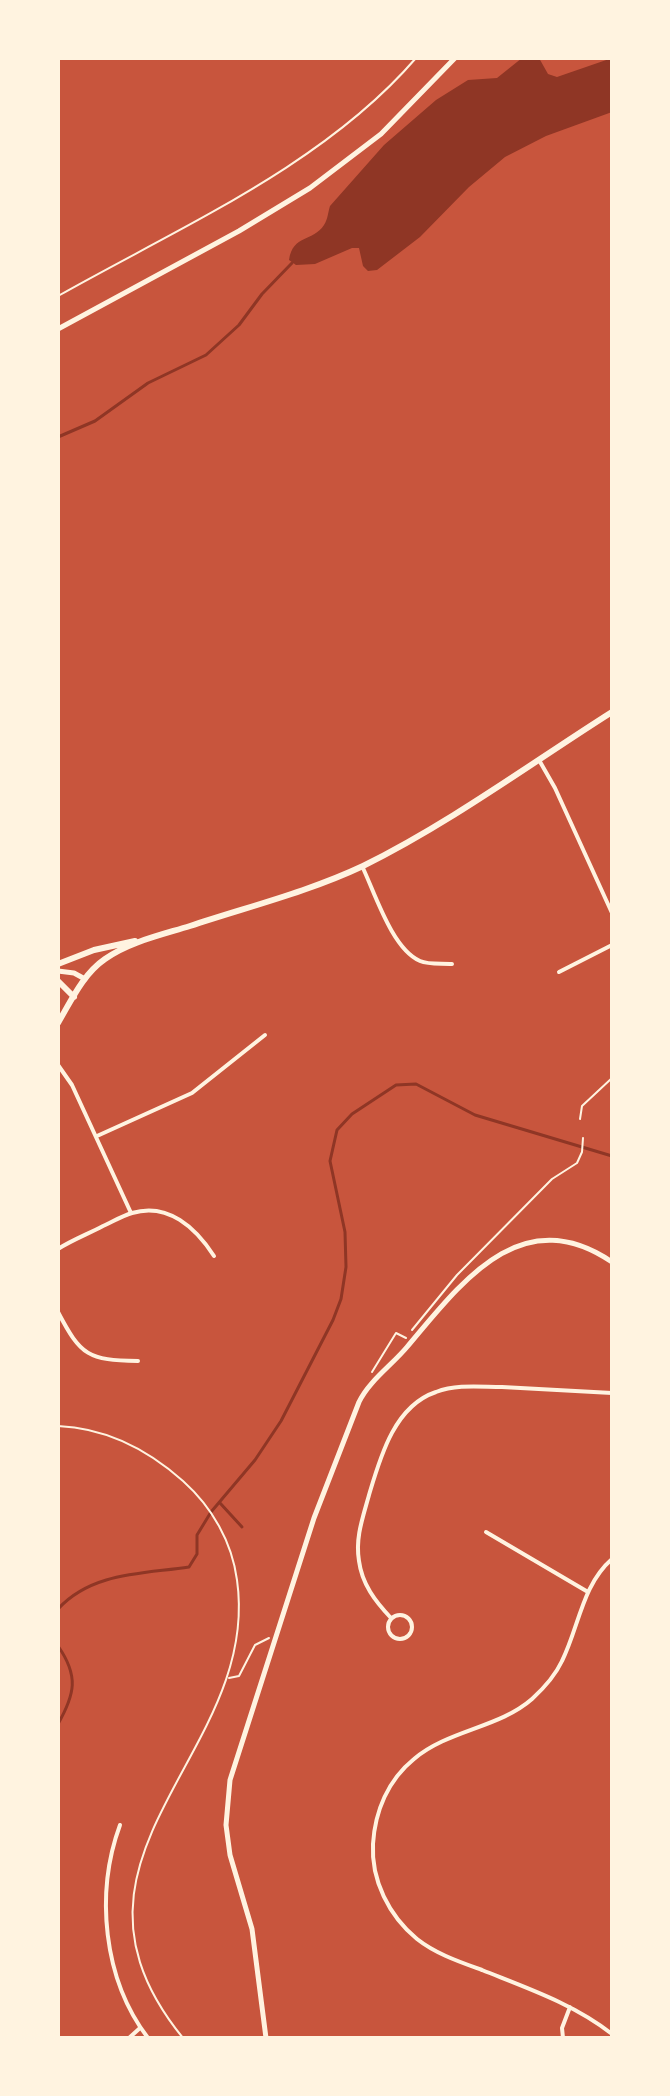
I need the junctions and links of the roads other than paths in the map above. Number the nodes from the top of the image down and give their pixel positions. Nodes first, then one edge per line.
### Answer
1 (455, 58) edge
2 (58, 329) edge
3 (612, 712) edge
4 (538, 759) junction
5 (362, 866) junction
6 (612, 913) edge
7 (150, 938) junction
8 (612, 945) edge
9 (58, 964) edge
10 (452, 964) dead end
11 (58, 971) edge
12 (559, 972) dead end
13 (85, 979) junction
14 (58, 981) edge
15 (74, 997) junction
16 (58, 1023) edge
17 (265, 1035) dead end
18 (58, 1065) edge
19 (97, 1136) junction
20 (131, 1213) junction
21 (58, 1249) edge
22 (214, 1256) dead end
23 (612, 1262) edge
24 (58, 1312) edge
25 (138, 1361) dead end
26 (612, 1393) edge
27 (486, 1532) dead end
28 (612, 1559) edge
29 (588, 1592) junction
30 (391, 1618) junction
31 (120, 1825) dead end
32 (570, 2007) junction
33 (140, 2028) junction
34 (612, 2034) edge
35 (129, 2038) edge
36 (148, 2038) edge
37 (266, 2038) edge
38 (275, 2038) edge
39 (285, 2038) edge
40 (563, 2038) edge

1 - 2 street
3 - 4 main road
4 - 5 main road
4 - 6 street
5 - 7 main road
5 - 10 street
7 - 9 main road
7 - 13 main road
8 - 12 street
11 - 13 street
13 - 15 main road
14 - 15 main road
15 - 16 main road
17 - 19 street
18 - 19 street
19 - 20 street
20 - 21 street
20 - 22 street
23 - 37 street
24 - 25 street
26 - 30 street
27 - 29 street
28 - 29 street
29 - 32 street
30 - 30 street
31 - 33 street
32 - 34 street
32 - 40 street
33 - 35 street
33 - 36 street
38 - 39 street

